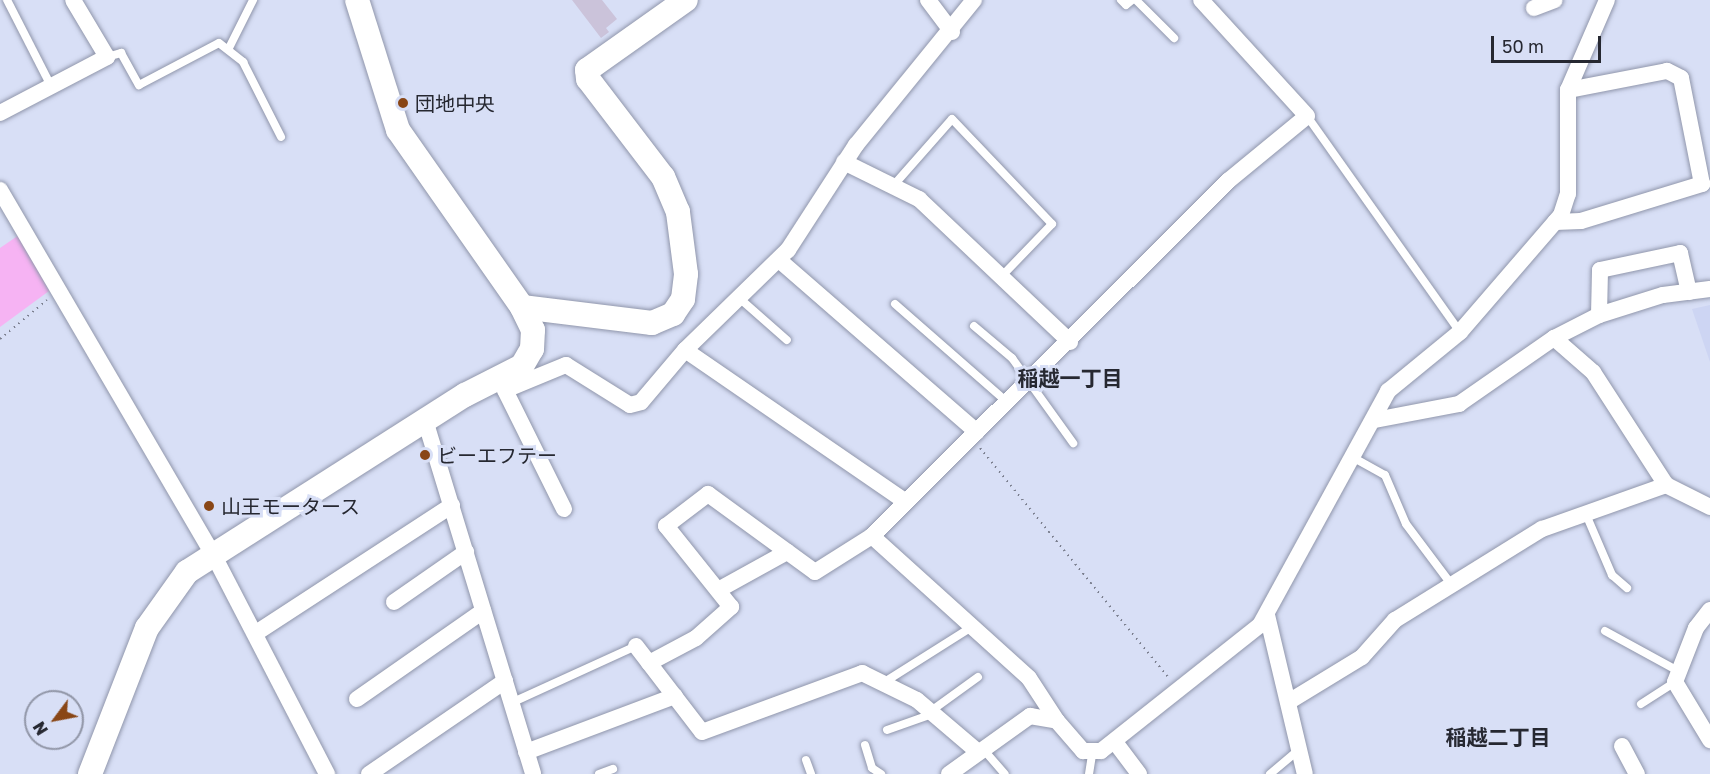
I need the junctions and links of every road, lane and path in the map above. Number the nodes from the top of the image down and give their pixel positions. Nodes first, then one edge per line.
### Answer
1 (7, 0) edge
2 (73, 0) edge
3 (253, 0) edge
4 (357, 0) edge
5 (928, 0) edge
6 (974, 0) edge
7 (1121, 0) edge
8 (1134, 0) edge
9 (1201, 0) edge
10 (1555, 0) edge
11 (1607, 0) edge
12 (672, 4) edge
13 (1534, 8) dead end
14 (952, 32) junction
15 (1174, 38) dead end
16 (229, 48) junction
17 (107, 57) junction
18 (51, 86) junction
19 (1568, 90) junction
20 (0, 113) edge
21 (1307, 116) junction
22 (281, 137) dead end
23 (844, 162) junction
24 (893, 186) junction
25 (0, 190) edge
26 (1554, 222) junction
27 (779, 260) junction
28 (1002, 277) junction
29 (1710, 289) edge
30 (56, 292) junction
31 (1689, 292) junction
32 (738, 297) junction
33 (895, 303) dead end
34 (522, 307) junction
35 (1599, 315) junction
36 (974, 326) dead end
37 (1460, 332) junction
38 (1554, 338) junction
39 (0, 339) edge
40 (786, 340) dead end
41 (1070, 342) junction
42 (685, 350) junction
43 (502, 385) junction
44 (1029, 385) junction
45 (1009, 403) junction
46 (425, 420) junction
47 (1375, 420) junction
48 (974, 435) junction
49 (1073, 443) dead end
50 (1354, 458) junction
51 (1666, 485) junction
52 (906, 502) junction
53 (452, 505) junction
54 (1710, 507) edge
55 (564, 509) dead end
56 (1585, 512) junction
57 (872, 536) junction
58 (466, 552) junction
59 (787, 552) junction
60 (213, 554) junction
61 (1451, 584) junction
62 (1627, 588) dead end
63 (720, 590) junction
64 (394, 602) dead end
65 (1710, 610) edge
66 (483, 611) junction
67 (1267, 615) junction
68 (973, 626) junction
69 (1605, 631) dead end
70 (256, 633) junction
71 (636, 646) joint
72 (649, 663) junction
73 (978, 677) dead end
74 (1677, 677) junction
75 (505, 681) junction
76 (883, 683) junction
77 (1180, 691) junction
78 (675, 696) junction
79 (357, 699) dead end
80 (1290, 702) junction
81 (511, 703) junction
82 (1641, 704) dead end
83 (932, 712) junction
84 (1057, 721) junction
85 (887, 730) dead end
86 (1710, 740) edge
87 (1115, 742) junction
88 (865, 745) dead end
89 (1622, 746) dead end
90 (1300, 748) junction
91 (980, 750) junction
92 (526, 752) junction
93 (1092, 754) junction
94 (806, 760) dead end
95 (613, 769) dead end
96 (90, 774) edge
97 (327, 774) edge
98 (369, 774) edge
99 (532, 774) edge
100 (599, 774) edge
101 (811, 774) edge
102 (881, 774) edge
103 (949, 774) edge
104 (1005, 774) edge
105 (1089, 774) edge
106 (1139, 774) edge
107 (1270, 774) edge
108 (1305, 774) edge
109 (1637, 774) edge

1 - 18 lane
2 - 17 street
3 - 16 lane
4 - 34 street
5 - 14 street
6 - 14 street
7 - 8 lane
8 - 15 lane
9 - 21 street
10 - 13 street
11 - 19 street
12 - 34 street
14 - 23 street
16 - 17 lane
16 - 22 lane
17 - 18 street
18 - 20 street
19 - 26 street
19 - 26 street
21 - 37 lane
21 - 41 street
23 - 24 street
23 - 27 street
24 - 28 street
24 - 28 lane
25 - 30 street
26 - 37 street
27 - 32 street
27 - 48 street
28 - 41 street
29 - 31 street
30 - 39 path
30 - 60 street
31 - 35 street
31 - 35 street
32 - 40 lane
32 - 42 street
33 - 45 lane
34 - 43 street
35 - 38 street
36 - 44 lane
37 - 47 street
38 - 47 street
38 - 51 street
41 - 44 street
42 - 43 street
42 - 52 street
43 - 46 street
43 - 55 street
44 - 45 street
44 - 49 lane
45 - 48 street
46 - 53 street
46 - 60 street
47 - 50 street
48 - 52 street
48 - 77 path
50 - 61 lane
50 - 67 street
51 - 54 street
51 - 56 street
52 - 57 street
53 - 58 street
53 - 70 street
56 - 61 street
56 - 62 lane
57 - 59 street
57 - 68 street
58 - 64 street
58 - 66 street
59 - 63 street
59 - 63 street
60 - 70 street
60 - 96 street
61 - 80 street
63 - 72 street
65 - 74 street
66 - 75 street
66 - 79 street
67 - 77 street
67 - 80 street
68 - 76 lane
68 - 84 street
69 - 74 lane
70 - 97 street
71 - 72 street
71 - 81 lane
72 - 78 street
73 - 83 lane
74 - 82 lane
74 - 86 street
75 - 81 street
75 - 98 street
76 - 78 street
76 - 83 street
77 - 87 street
78 - 92 street
80 - 90 street
81 - 92 street
83 - 85 lane
83 - 91 street
84 - 91 street
84 - 93 street
87 - 93 street
87 - 106 street
88 - 102 lane
89 - 109 street
90 - 107 lane
90 - 108 street
91 - 103 street
91 - 104 lane
92 - 99 street
93 - 105 lane
94 - 101 lane
95 - 100 lane

